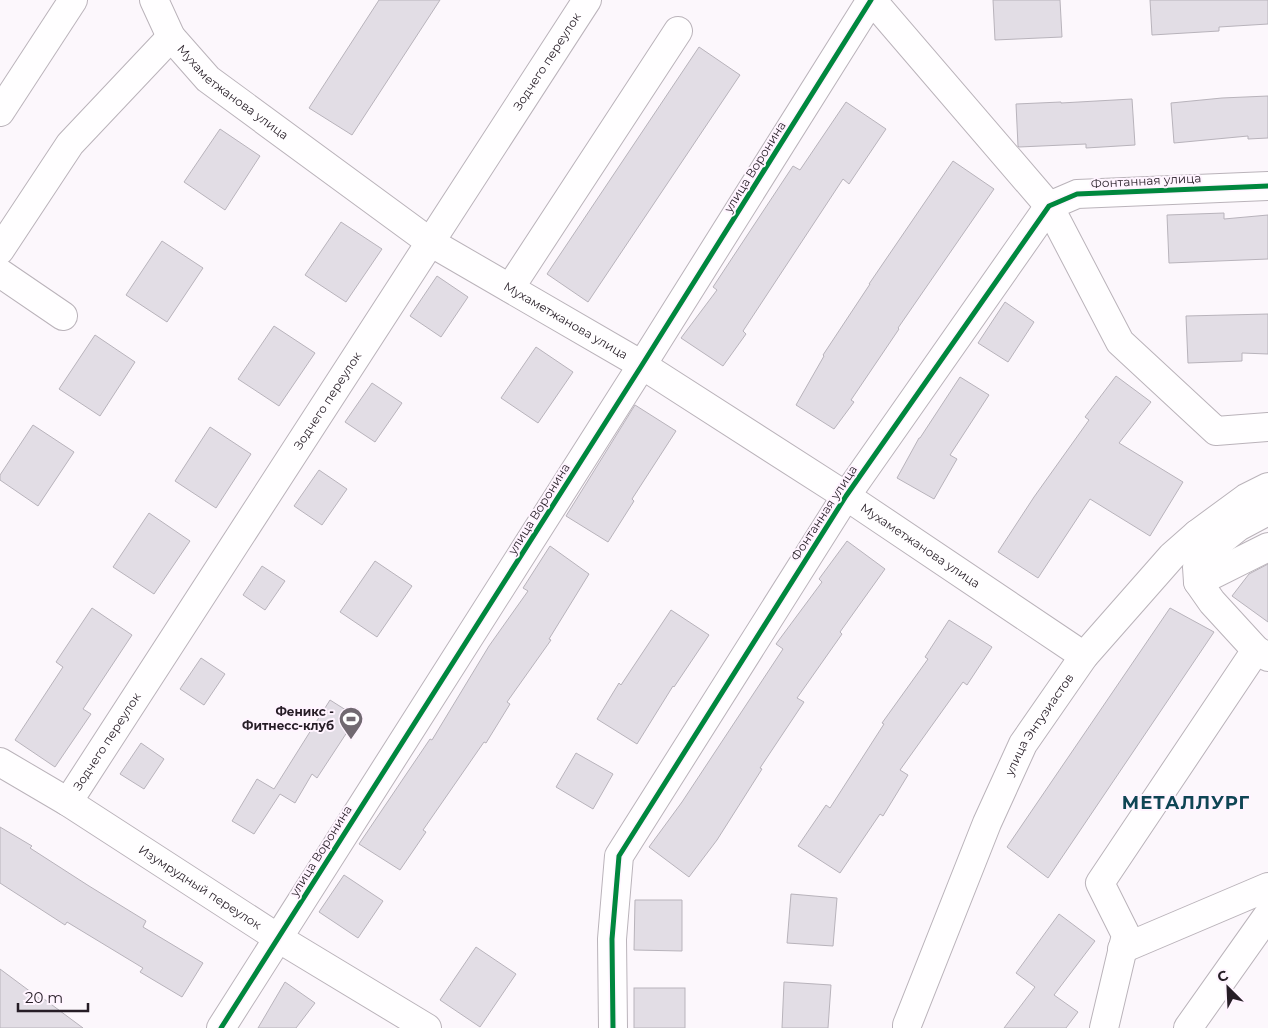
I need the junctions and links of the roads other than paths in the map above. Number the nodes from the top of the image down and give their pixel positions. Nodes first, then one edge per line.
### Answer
1 (73, 0) edge
2 (154, 0) edge
3 (587, 0) edge
4 (872, 0) edge
5 (678, 31) dead end
6 (171, 37) junction
7 (0, 112) edge
8 (1268, 186) edge
9 (1048, 206) junction
10 (430, 242) junction
11 (0, 250) edge
12 (0, 273) edge
13 (510, 288) junction
14 (63, 316) dead end
15 (642, 365) junction
16 (1268, 427) edge
17 (1268, 488) edge
18 (846, 496) junction
19 (1268, 511) edge
20 (1202, 542) junction
21 (1268, 547) edge
22 (1198, 582) junction
23 (1262, 654) edge
24 (1084, 656) junction
25 (0, 762) edge
26 (68, 802) junction
27 (1268, 887) edge
28 (1268, 915) edge
29 (278, 938) junction
30 (1122, 949) junction
31 (221, 1028) edge
32 (427, 1028) edge
33 (613, 1028) edge
34 (907, 1028) edge
35 (1104, 1028) edge
36 (1188, 1028) edge

1 - 7 street
2 - 6 street, Мухаметжанова улица
3 - 10 street, Зодчего переулок
4 - 9 street
4 - 15 street, улица Воронина
5 - 13 street
6 - 10 street, Мухаметжанова улица
6 - 11 street
8 - 9 street, Фонтанная улица
9 - 16 street
9 - 18 street, Фонтанная улица
10 - 13 street, Мухаметжанова улица
10 - 26 street, Зодчего переулок
12 - 14 street
13 - 15 street, Мухаметжанова улица
15 - 18 street, Мухаметжанова улица
15 - 29 street, улица Воронина
17 - 20 street, улица Энтузиастов
18 - 24 street, Мухаметжанова улица
18 - 33 street, Фонтанная улица
19 - 20 street
20 - 22 street
20 - 24 street, улица Энтузиастов
21 - 22 street
22 - 23 street
23 - 30 street
24 - 34 street, улица Энтузиастов
25 - 26 street, Изумрудный переулок
26 - 29 street, Изумрудный переулок
27 - 30 street
28 - 36 street
29 - 31 street, улица Воронина
29 - 32 street, Изумрудный переулок
30 - 35 street

